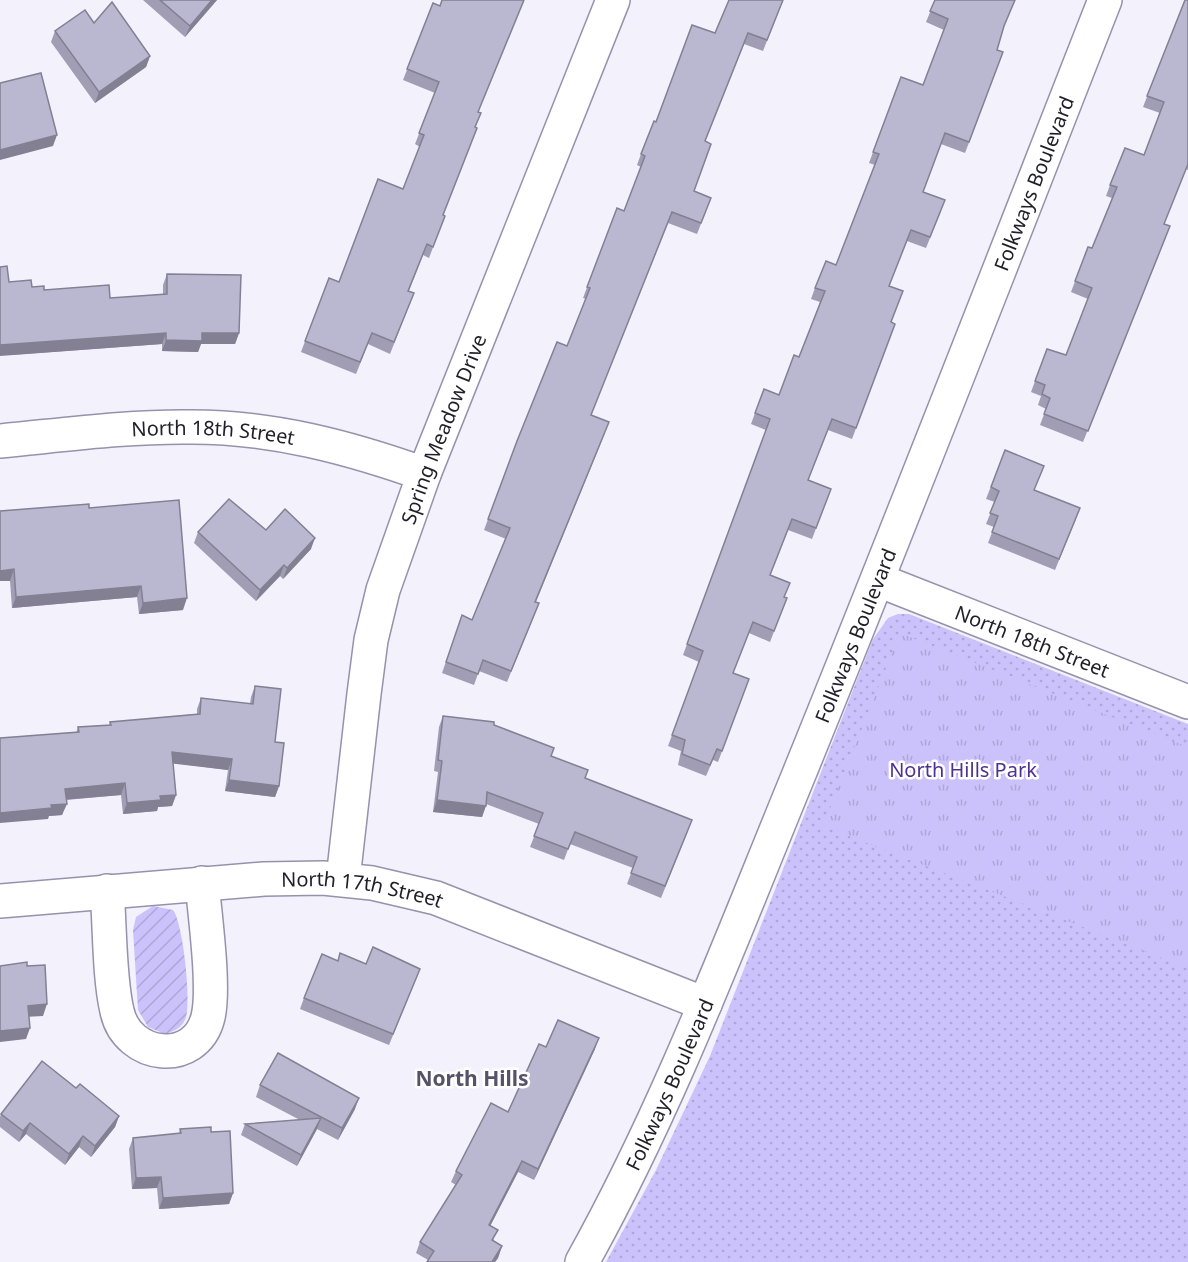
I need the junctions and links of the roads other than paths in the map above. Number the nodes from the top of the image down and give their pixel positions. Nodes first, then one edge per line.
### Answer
1 (613, 0) edge
2 (1105, 0) edge
3 (0, 441) edge
4 (424, 474) junction
5 (878, 580) junction
6 (1188, 702) edge
7 (343, 879) junction
8 (202, 884) junction
9 (107, 891) junction
10 (0, 901) edge
11 (705, 1004) junction
12 (582, 1262) edge

1 - 4 street, Spring Meadow Drive
2 - 5 street, Folkways Boulevard
3 - 4 street, North 18th Street
4 - 7 street, Spring Meadow Drive
5 - 6 street, North 18th Street
5 - 11 street, Folkways Boulevard
7 - 8 street, North 17th Street
7 - 11 street, North 17th Street
8 - 9 street, North 17th Street
8 - 9 street
9 - 10 street, North 17th Street
11 - 12 street, Folkways Boulevard

